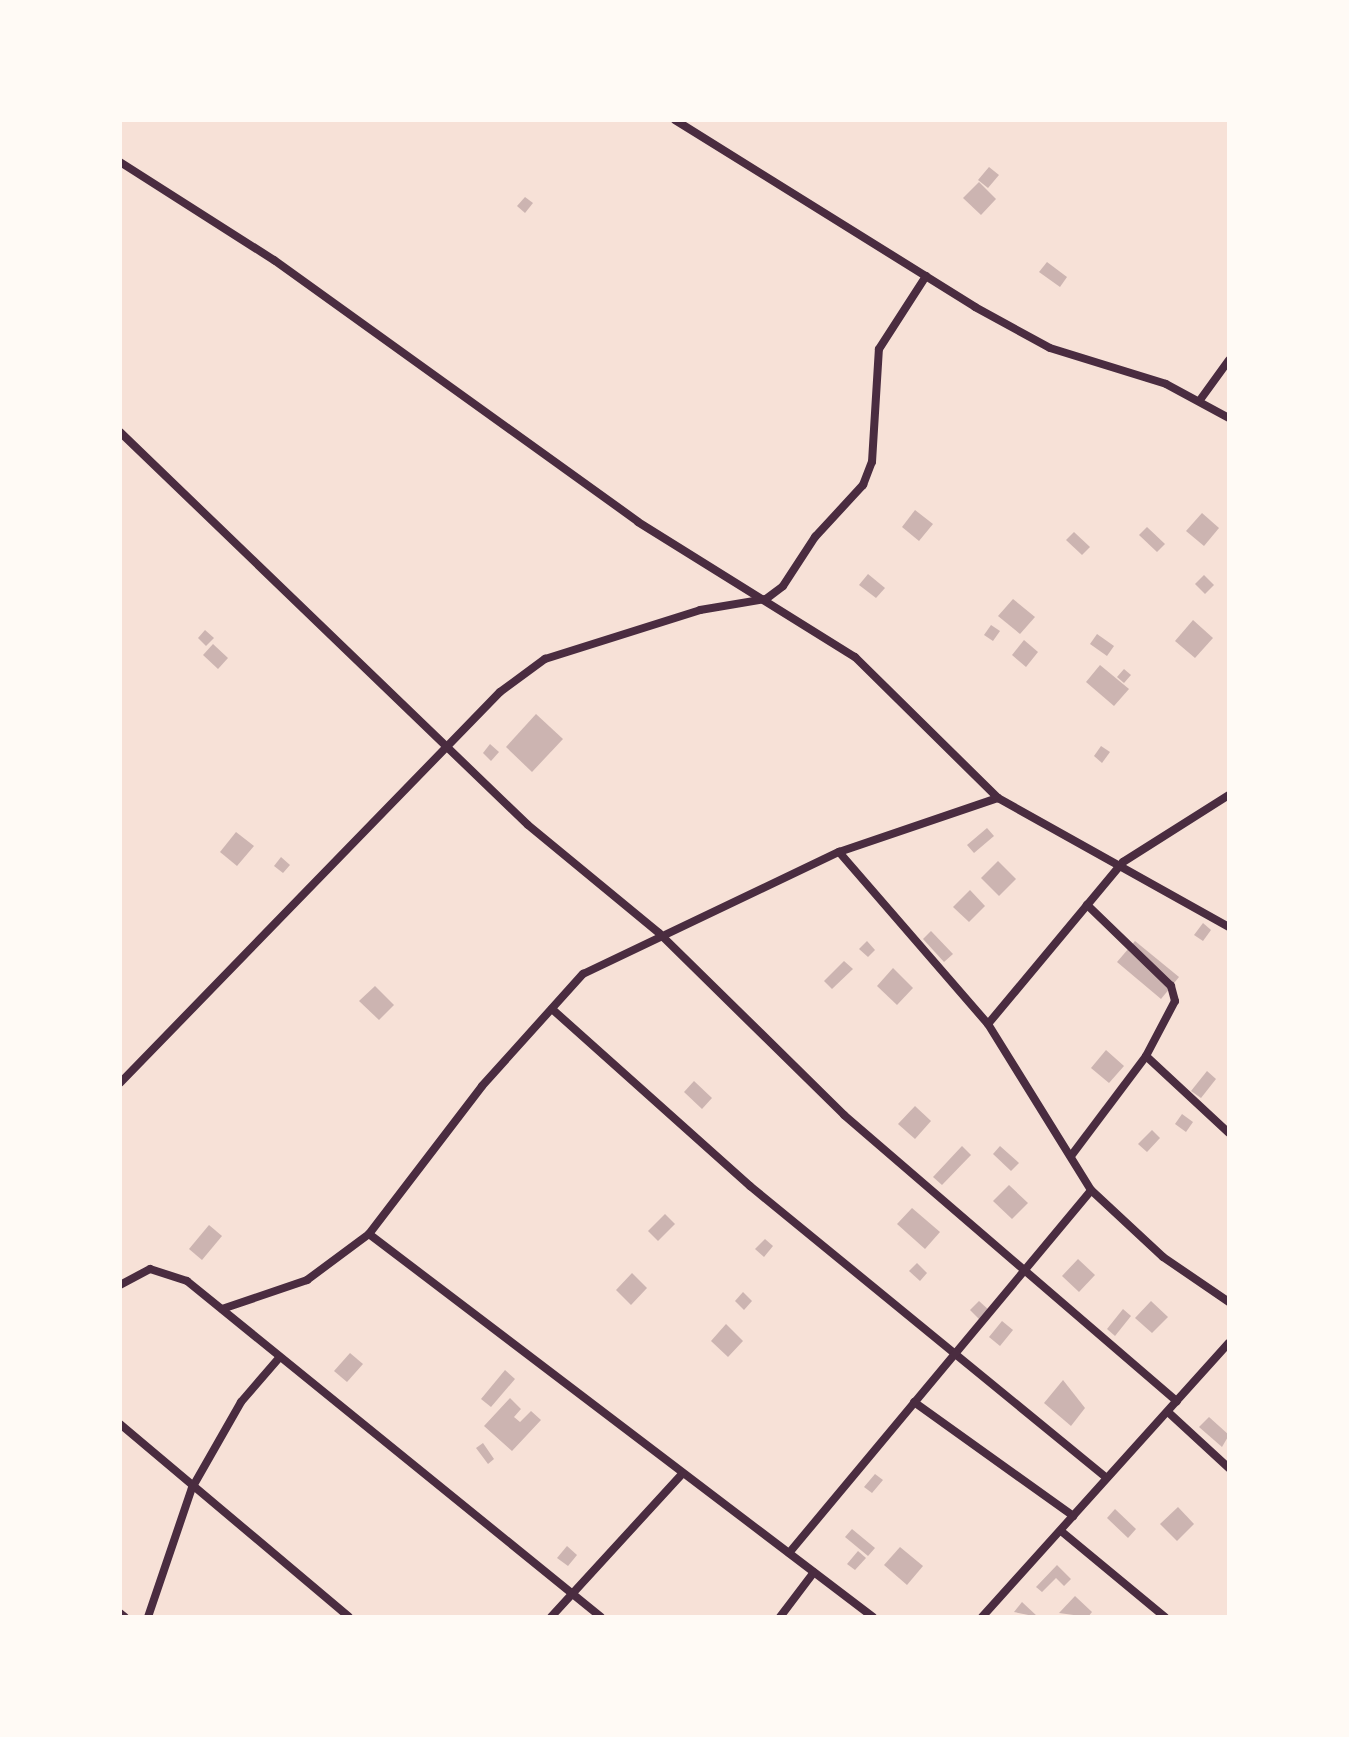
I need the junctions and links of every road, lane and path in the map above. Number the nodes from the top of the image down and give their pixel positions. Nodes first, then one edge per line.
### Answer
1 (675, 120) edge
2 (120, 162) edge
3 (926, 276) junction
4 (1229, 360) edge
5 (1200, 400) junction
6 (1229, 418) edge
7 (120, 432) edge
8 (766, 599) junction
9 (449, 746) junction
10 (1229, 795) edge
11 (998, 798) junction
12 (839, 852) junction
13 (1123, 862) junction
14 (1087, 905) junction
15 (1229, 927) edge
16 (659, 933) junction
17 (552, 1009) junction
18 (988, 1024) junction
19 (1146, 1056) junction
20 (120, 1083) edge
21 (1229, 1133) edge
22 (1071, 1156) junction
23 (1091, 1190) junction
24 (369, 1234) junction
25 (1025, 1270) junction
26 (122, 1281) edge
27 (1229, 1302) edge
28 (222, 1309) junction
29 (1229, 1343) edge
30 (956, 1352) junction
31 (279, 1358) junction
32 (1177, 1401) junction
33 (914, 1402) junction
34 (1168, 1412) junction
35 (120, 1424) edge
36 (1229, 1468) edge
37 (683, 1473) junction
38 (1107, 1478) junction
39 (192, 1488) junction
40 (1073, 1516) junction
41 (1061, 1531) junction
42 (789, 1553) junction
43 (814, 1572) junction
44 (572, 1594) junction
45 (120, 1613) edge
46 (125, 1617) edge
47 (148, 1617) edge
48 (349, 1617) edge
49 (551, 1617) edge
50 (601, 1617) edge
51 (780, 1617) edge
52 (873, 1617) edge
53 (982, 1617) edge
54 (1165, 1617) edge

1 - 3 street
2 - 8 street
3 - 5 street
3 - 8 street
4 - 5 street
5 - 6 street
7 - 9 street
8 - 9 street
8 - 11 street
9 - 16 street
9 - 20 street
10 - 13 street
11 - 12 street
11 - 13 street
12 - 16 street
12 - 18 street
13 - 14 street
13 - 15 street
14 - 18 street
14 - 19 street
16 - 17 street
16 - 25 street
17 - 24 street
17 - 30 street
18 - 22 street
19 - 21 street
19 - 22 street
22 - 23 street
23 - 25 street
23 - 27 street
24 - 28 street
24 - 37 street
25 - 30 street
25 - 32 street
26 - 28 street
28 - 31 street
29 - 32 street
30 - 33 street
30 - 38 street
31 - 39 street
31 - 44 street
32 - 34 street
33 - 40 street
33 - 42 street
34 - 36 street
34 - 38 street
35 - 39 street
37 - 42 street
37 - 44 street
38 - 40 street
39 - 47 street
39 - 48 street
40 - 41 street
41 - 53 street
41 - 54 street
42 - 43 street
43 - 51 street
43 - 52 street
44 - 49 street
44 - 50 street
45 - 46 street

